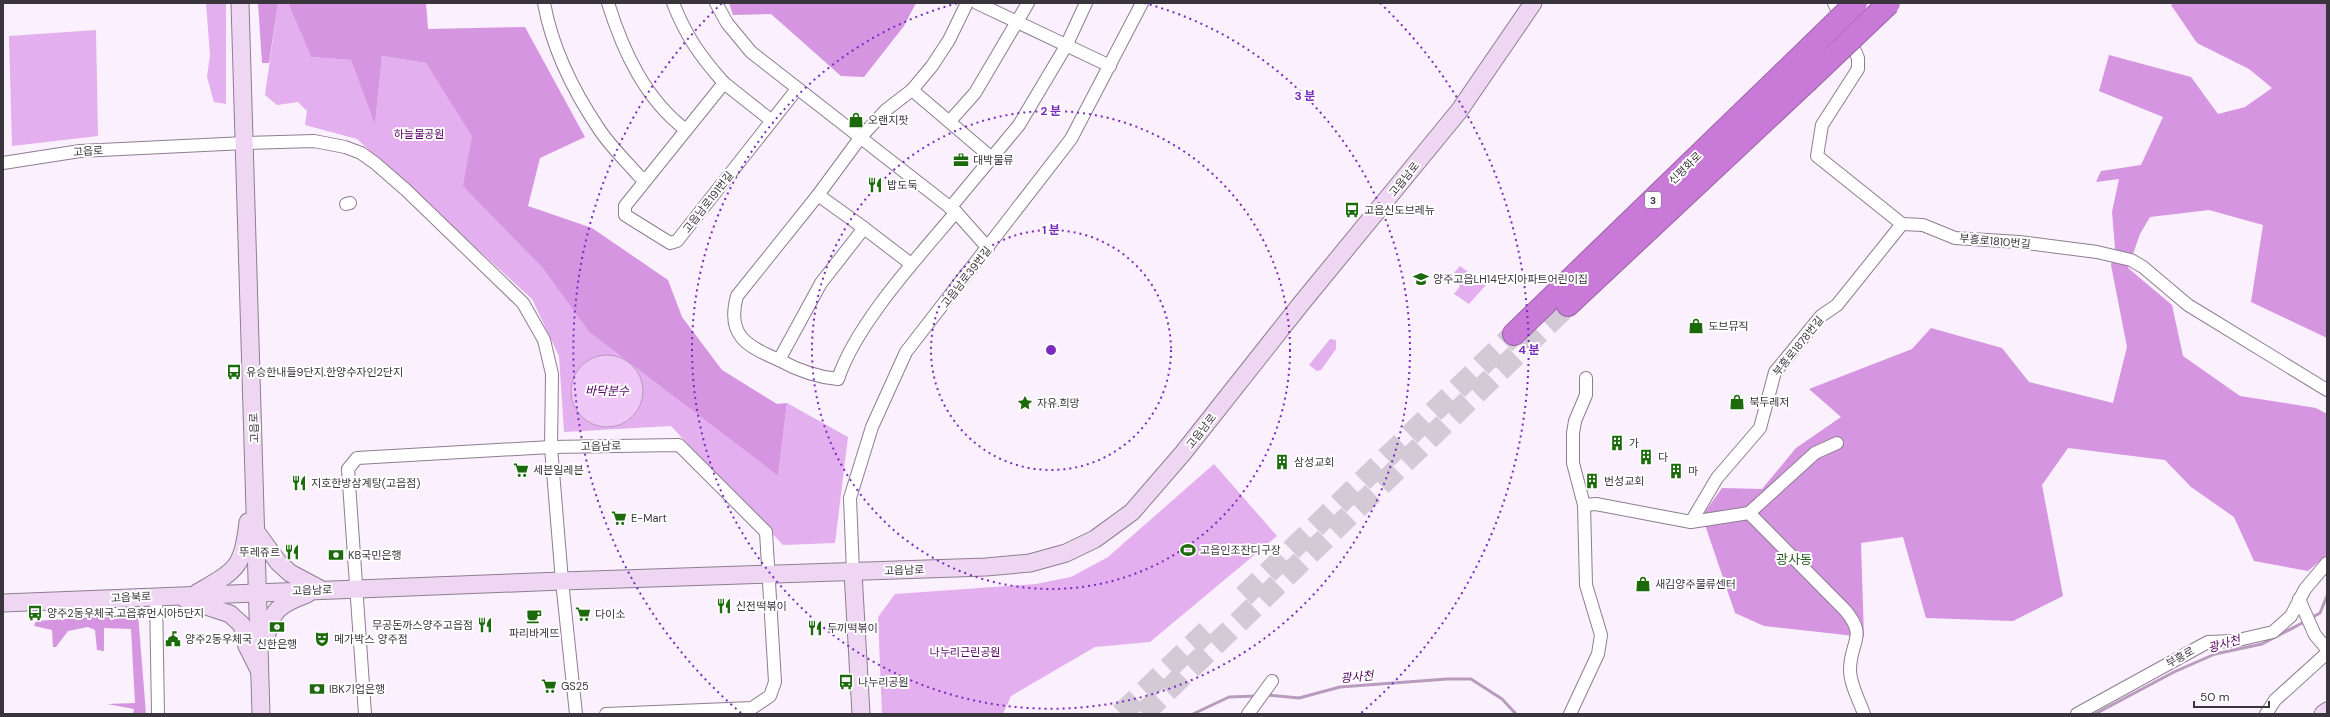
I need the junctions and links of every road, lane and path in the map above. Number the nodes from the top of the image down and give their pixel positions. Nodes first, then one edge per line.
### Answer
1 (240, 3) edge
2 (544, 3) edge
3 (608, 3) edge
4 (673, 3) edge
5 (716, 3) edge
6 (967, 3) edge
7 (977, 3) edge
8 (1028, 3) edge
9 (1086, 3) edge
10 (1142, 3) edge
11 (1533, 3) edge
12 (1834, 3) edge
13 (1856, 3) edge
14 (1889, 3) edge
15 (1017, 22) junction
16 (1066, 46) junction
17 (1110, 66) junction
18 (724, 83) junction
19 (798, 89) junction
20 (912, 90) junction
21 (950, 120) junction
22 (772, 121) junction
23 (686, 130) junction
24 (860, 138) junction
25 (245, 142) junction
26 (993, 158) junction
27 (3, 162) edge
28 (646, 180) junction
29 (818, 195) junction
30 (953, 210) junction
31 (1902, 224) junction
32 (864, 228) junction
33 (988, 248) junction
34 (911, 264) junction
35 (1568, 305) tunnel mouth
36 (1514, 334) tunnel mouth
37 (779, 360) junction
38 (1586, 378) dead end
39 (2327, 390) edge
40 (1837, 443) dead end
41 (551, 447) junction
42 (256, 502) junction
43 (1584, 505) junction
44 (1750, 513) junction
45 (1691, 522) junction
46 (257, 533) junction
47 (2327, 563) edge
48 (853, 572) junction
49 (769, 574) junction
50 (562, 580) junction
51 (358, 588) junction
52 (321, 590) junction
53 (259, 592) junction
54 (194, 594) junction
55 (164, 595) junction
56 (2301, 601) junction
57 (3, 602) edge
58 (2327, 649) edge
59 (2327, 653) edge
60 (261, 680) junction
61 (1272, 681) dead end
62 (860, 711) edge
63 (2327, 711) edge
64 (158, 714) edge
65 (262, 714) edge
66 (365, 714) edge
67 (576, 714) edge
68 (606, 714) edge
69 (1249, 714) edge
70 (1570, 714) edge
71 (1864, 714) edge
72 (2077, 714) edge
73 (2266, 714) edge
74 (2323, 714) edge

1 - 25 street, 고읍로
2 - 28 street
3 - 23 street
4 - 18 street
5 - 19 street
6 - 20 street
7 - 15 street
8 - 15 street
9 - 16 street
10 - 17 street, 고읍남로39번길
11 - 48 street, 고읍남로
12 - 31 street
13 - 36 highway, 신평화로 / 3, bridge
14 - 35 highway, 신평화로 / 3, bridge
15 - 16 street
15 - 21 street
16 - 17 street
16 - 26 street
17 - 33 street, 고읍남로39번길
18 - 22 street
18 - 23 street, 고읍남로191번길
19 - 22 street, 고읍남로191번길
19 - 24 street
20 - 21 street
20 - 24 street
21 - 26 street
22 - 28 street, 고읍남로191번길
23 - 28 street, 고읍남로191번길
24 - 29 street
24 - 30 street
25 - 27 street, 고읍로
25 - 41 street, 고읍로
25 - 42 street, 고읍로
26 - 30 street
29 - 32 street
29 - 37 street
30 - 33 street
30 - 34 street
31 - 39 street, 부흥로1810번길
31 - 45 street, 부흥로1878번길
32 - 34 street
32 - 37 street
33 - 48 street, 고읍남로39번길
34 - 37 street
38 - 43 street
40 - 44 street
41 - 49 street, 고읍남로
41 - 50 street
41 - 51 street, 고읍남로
42 - 46 street, 고읍로
42 - 54 street
43 - 45 street
43 - 70 street
44 - 45 street
44 - 71 street
46 - 52 street
46 - 53 street, 고읍로
47 - 56 street, 부흥로
48 - 49 street, 고읍남로
48 - 62 street
49 - 50 street, 고읍남로
49 - 68 street, 고읍남로
50 - 51 street, 고읍남로
50 - 67 street
51 - 52 street, 고읍남로
51 - 66 street
52 - 53 street, 고읍남로
52 - 60 street
53 - 54 street, 고읍북로
53 - 60 street, 고읍로
54 - 55 street, 고읍북로
55 - 57 street, 고읍북로
55 - 60 street
55 - 64 street
56 - 58 street
56 - 72 street, 부흥로
59 - 73 street
60 - 65 street, 고읍로
61 - 69 street
63 - 74 street

